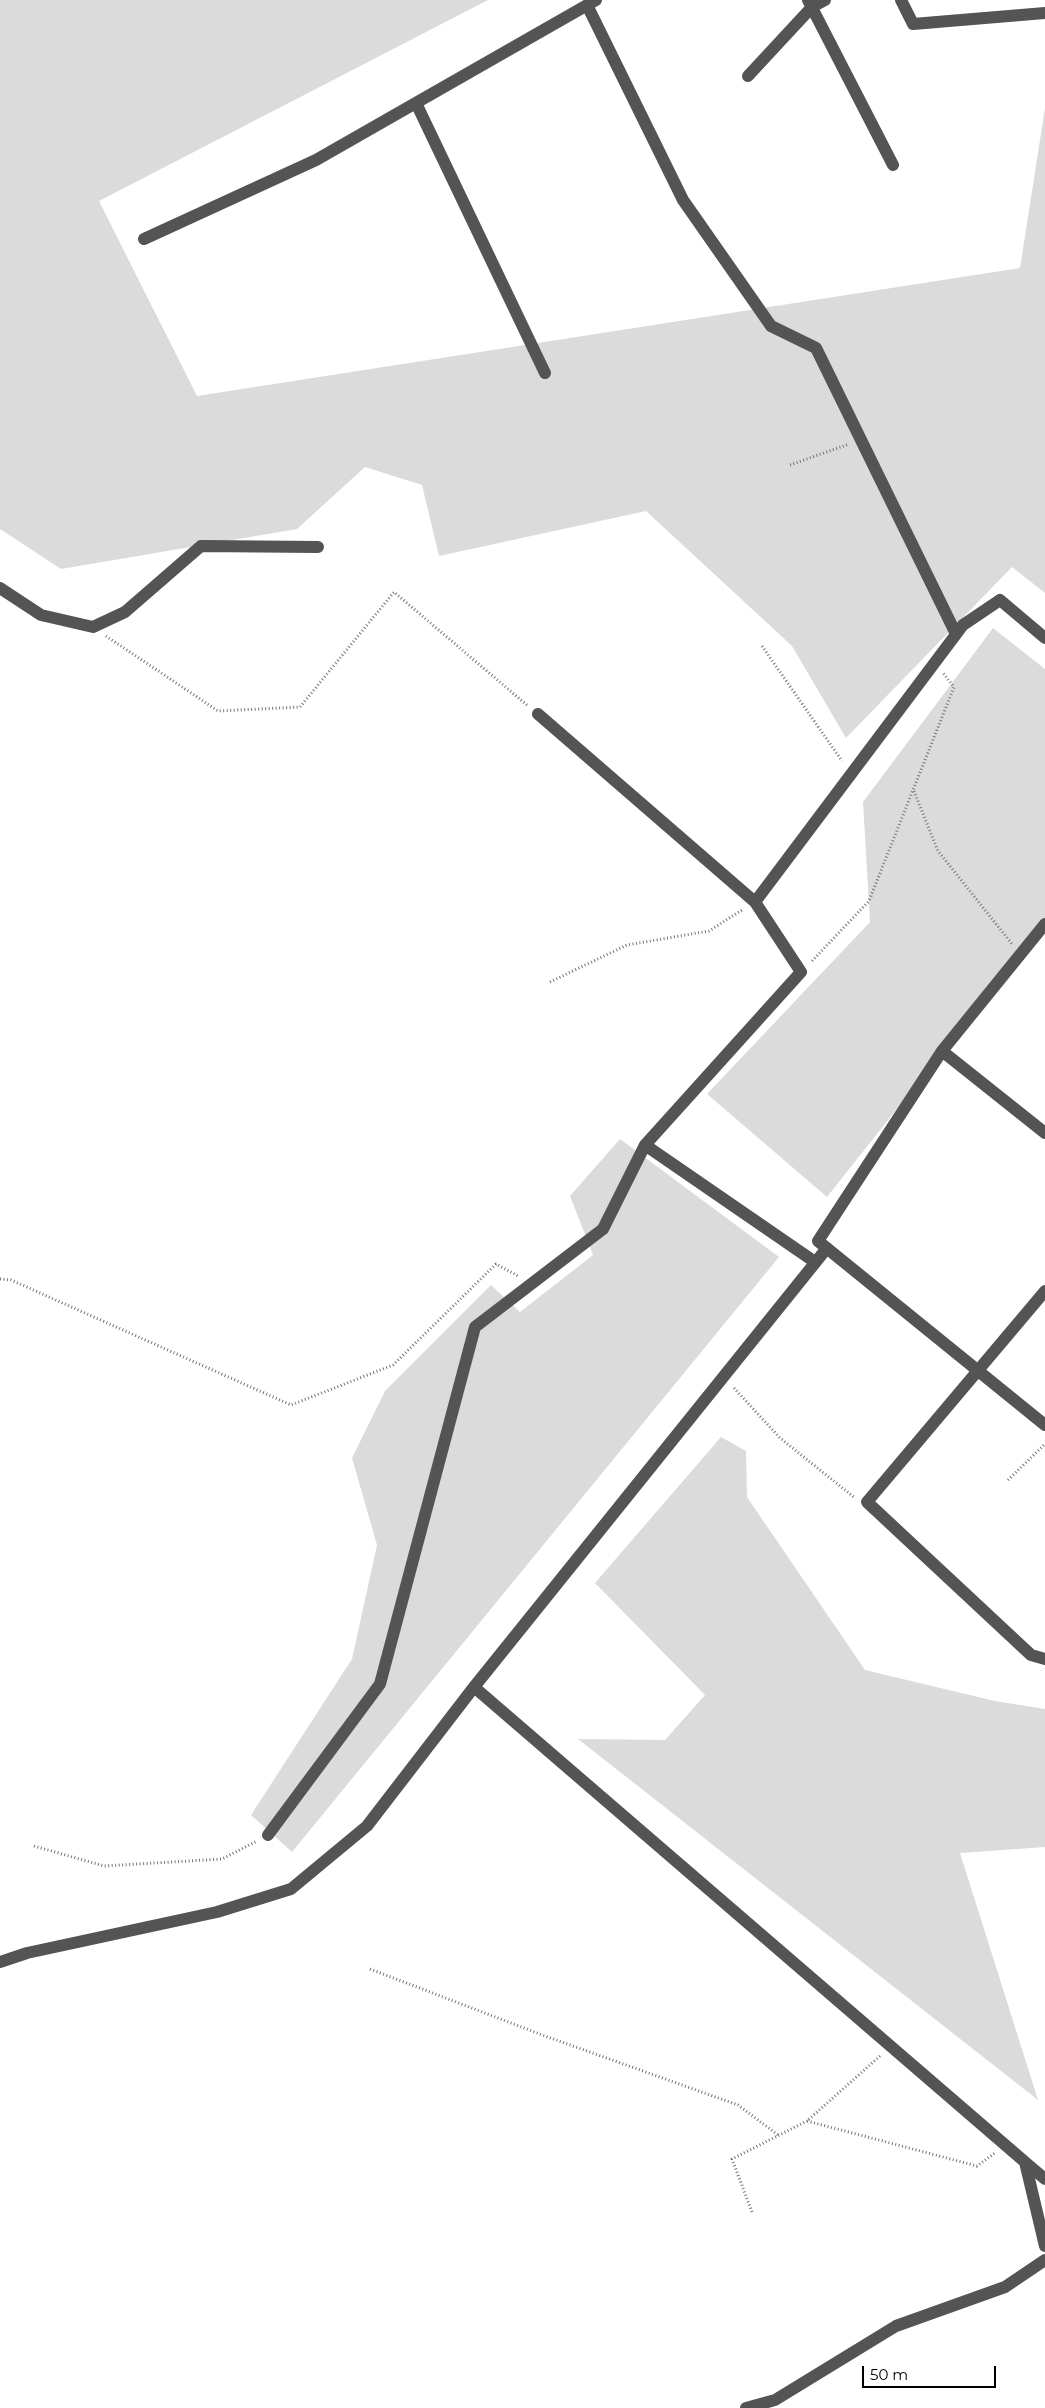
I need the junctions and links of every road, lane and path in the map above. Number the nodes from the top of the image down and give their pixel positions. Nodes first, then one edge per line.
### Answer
1 (824, 0) edge
2 (901, 0) edge
3 (591, 3) edge
4 (810, 3) edge
5 (1045, 13) edge
6 (748, 76) dead end
7 (416, 103) junction
8 (893, 165) dead end
9 (144, 239) dead end
10 (544, 373) dead end
11 (861, 440) junction
12 (790, 464) dead end
13 (318, 547) dead end
14 (0, 588) edge
15 (93, 627) junction
16 (956, 634) junction
17 (1045, 638) edge
18 (762, 646) dead end
19 (935, 662) junction
20 (538, 714) joint
21 (851, 774) junction
22 (913, 790) junction
23 (755, 902) junction
24 (1045, 924) edge
25 (1020, 954) junction
26 (800, 972) junction
27 (550, 982) dead end
28 (942, 1051) junction
29 (1045, 1133) edge
30 (645, 1144) junction
31 (827, 1248) junction
32 (815, 1262) junction
33 (0, 1279) edge
34 (531, 1284) junction
35 (1045, 1292) edge
36 (978, 1371) junction
37 (723, 1376) junction
38 (1045, 1425) edge
39 (1045, 1444) edge
40 (1008, 1480) dead end
41 (867, 1502) junction
42 (1045, 1659) edge
43 (474, 1687) junction
44 (268, 1835) joint
45 (34, 1846) dead end
46 (0, 1962) edge
47 (370, 1970) dead end
48 (891, 2047) junction
49 (807, 2121) junction
50 (778, 2135) junction
51 (1005, 2145) junction
52 (1025, 2162) junction
53 (1045, 2179) edge
54 (752, 2212) dead end
55 (1045, 2246) edge
56 (1045, 2260) edge
57 (746, 2408) edge

1 - 4 street
2 - 5 street
3 - 7 street
3 - 11 street
4 - 6 street
4 - 8 street
7 - 9 street
7 - 10 street
11 - 12 path
11 - 16 street
13 - 15 street
14 - 15 street
15 - 20 path
16 - 17 street
16 - 19 street
18 - 21 path
19 - 21 street
19 - 22 path
20 - 23 street
21 - 23 street
22 - 25 path
22 - 26 path
23 - 26 street
23 - 27 path
24 - 25 street
25 - 28 street
26 - 30 street
28 - 29 street
28 - 31 street
30 - 32 street
30 - 34 street
31 - 32 street
31 - 36 street
32 - 37 street
33 - 34 path
34 - 44 street
35 - 36 street
36 - 38 street
36 - 41 street
37 - 41 path
37 - 43 street
39 - 40 path
41 - 42 street
43 - 46 street
43 - 48 street
44 - 45 path
47 - 50 path
48 - 49 path
48 - 51 street
49 - 50 path
49 - 51 path
50 - 54 path
51 - 52 street
52 - 53 street
52 - 55 street
56 - 57 street

